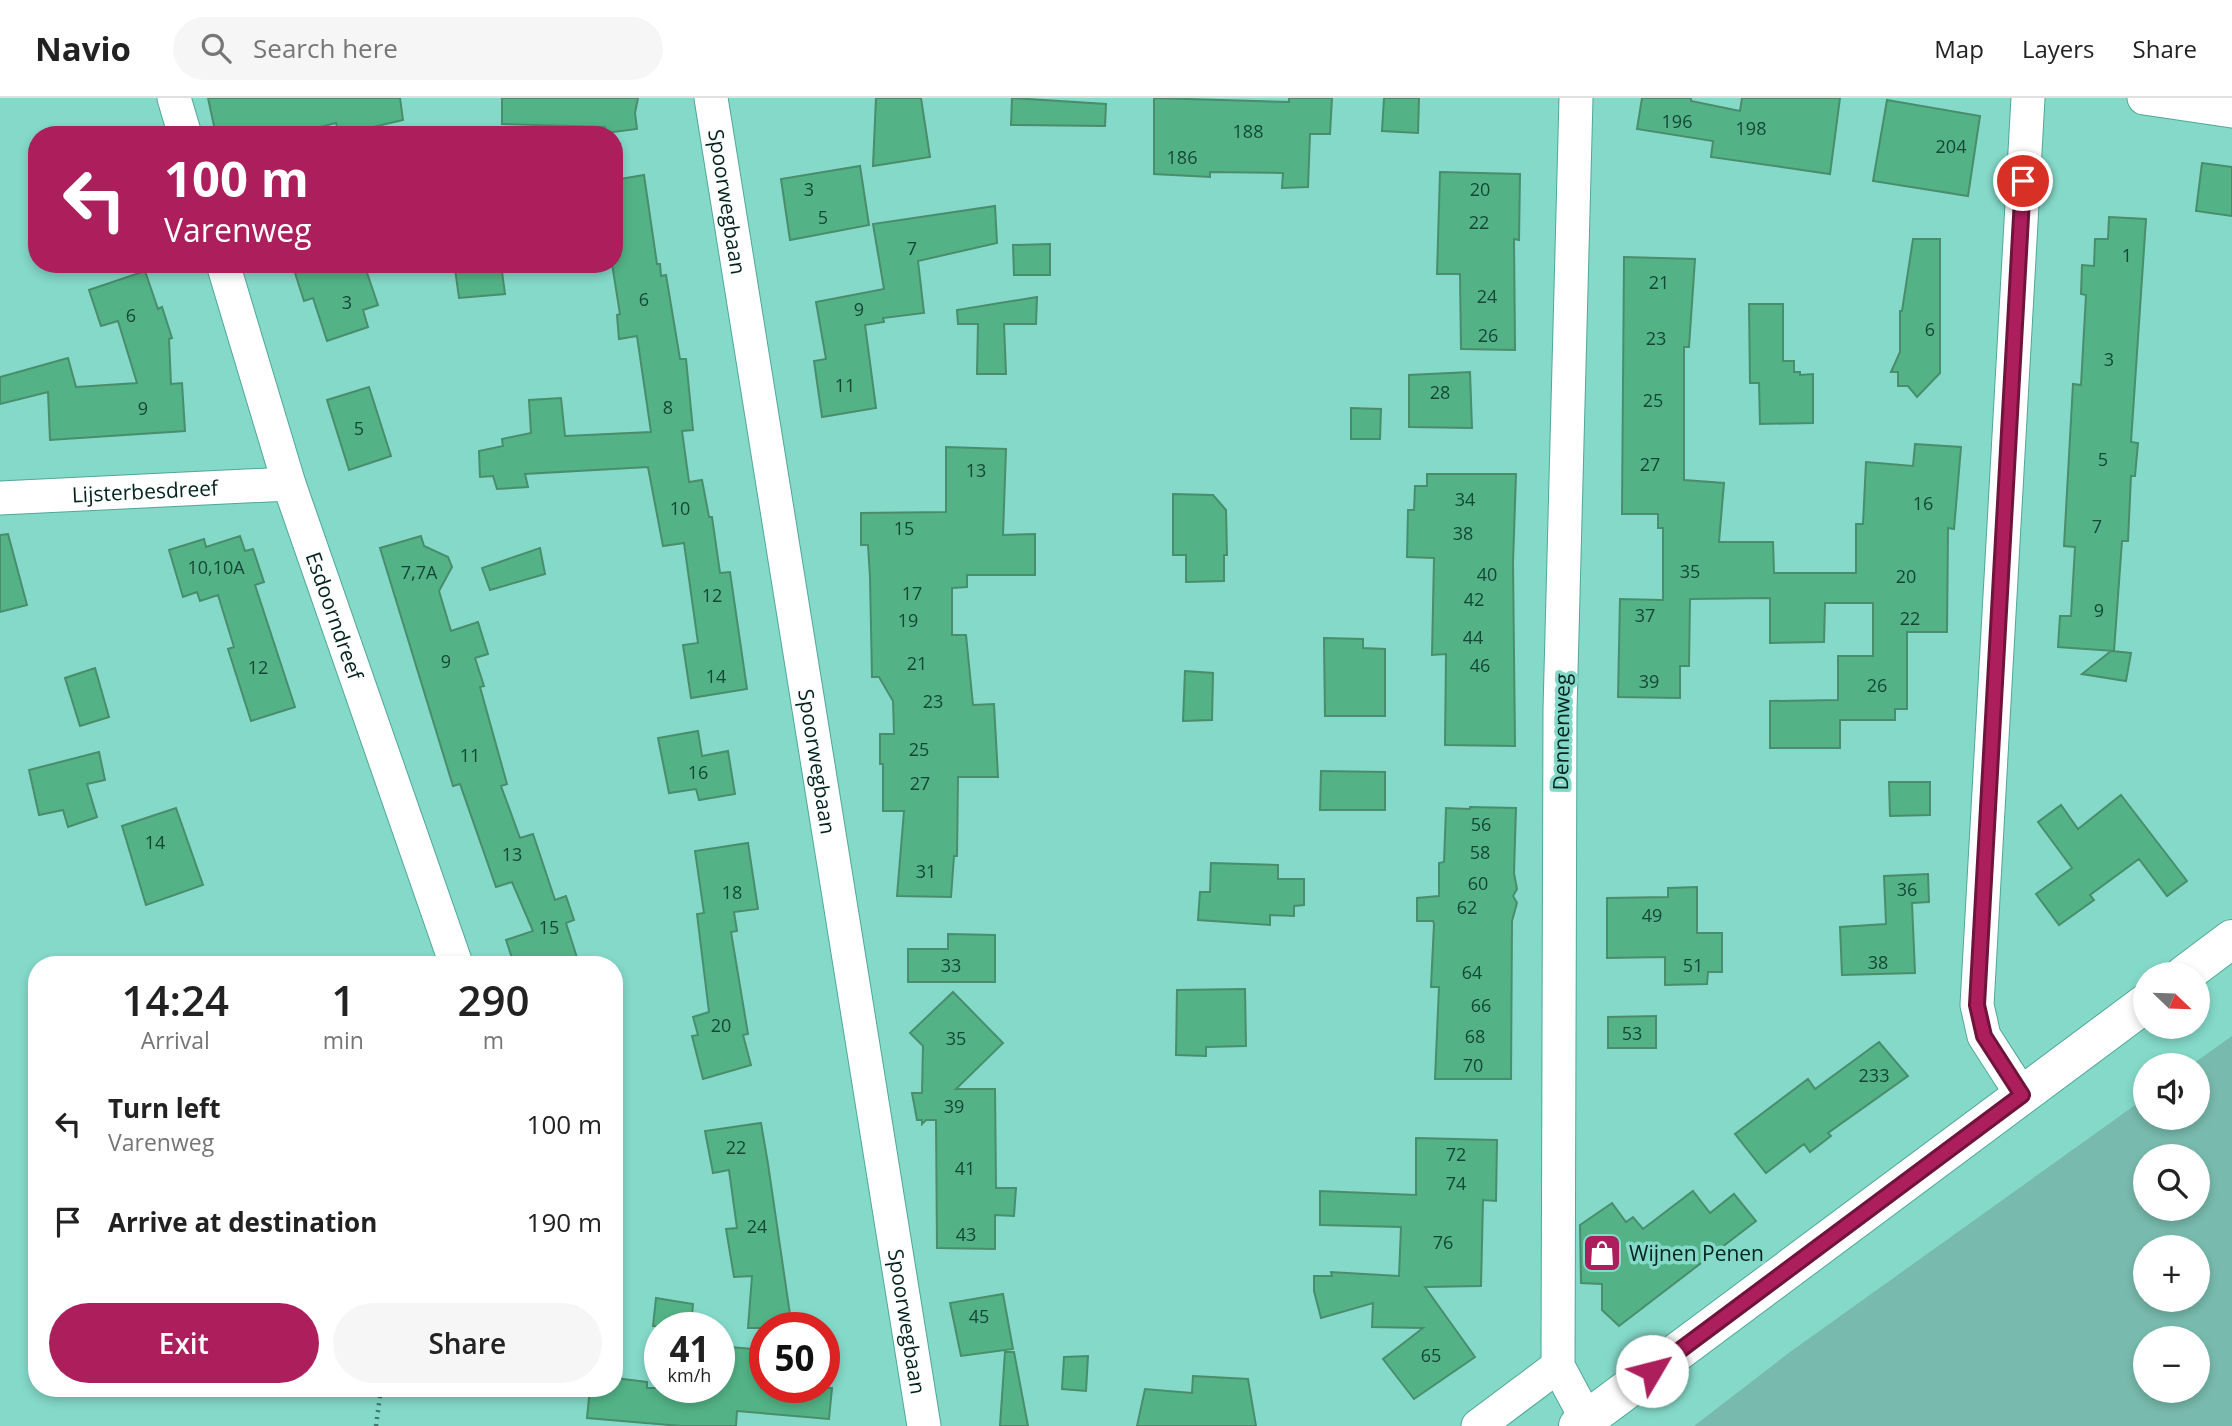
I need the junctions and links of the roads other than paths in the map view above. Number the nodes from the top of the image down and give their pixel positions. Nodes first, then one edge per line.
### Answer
1 (174, 98) edge
2 (711, 98) edge
3 (1576, 98) edge
4 (2028, 98) edge
5 (2144, 98) edge
6 (2232, 111) edge
7 (182, 126) edge
8 (226, 273) edge
9 (289, 484) junction
10 (0, 498) edge
11 (2232, 939) edge
12 (453, 956) edge
13 (2201, 962) edge
14 (2133, 1013) edge
15 (2022, 1095) junction
16 (1558, 1366) junction
17 (1582, 1423) edge
18 (924, 1426) edge
19 (1478, 1426) edge

1 - 7 street
2 - 18 street, Spoorwegbaan
3 - 16 street, Dennenweg
4 - 15 street
5 - 6 street
8 - 9 street, Esdoorndreef
9 - 10 street, Lijsterbesdreef
9 - 12 street, Esdoorndreef
11 - 13 main road
14 - 15 main road
15 - 17 main road
16 - 17 street
16 - 19 street

